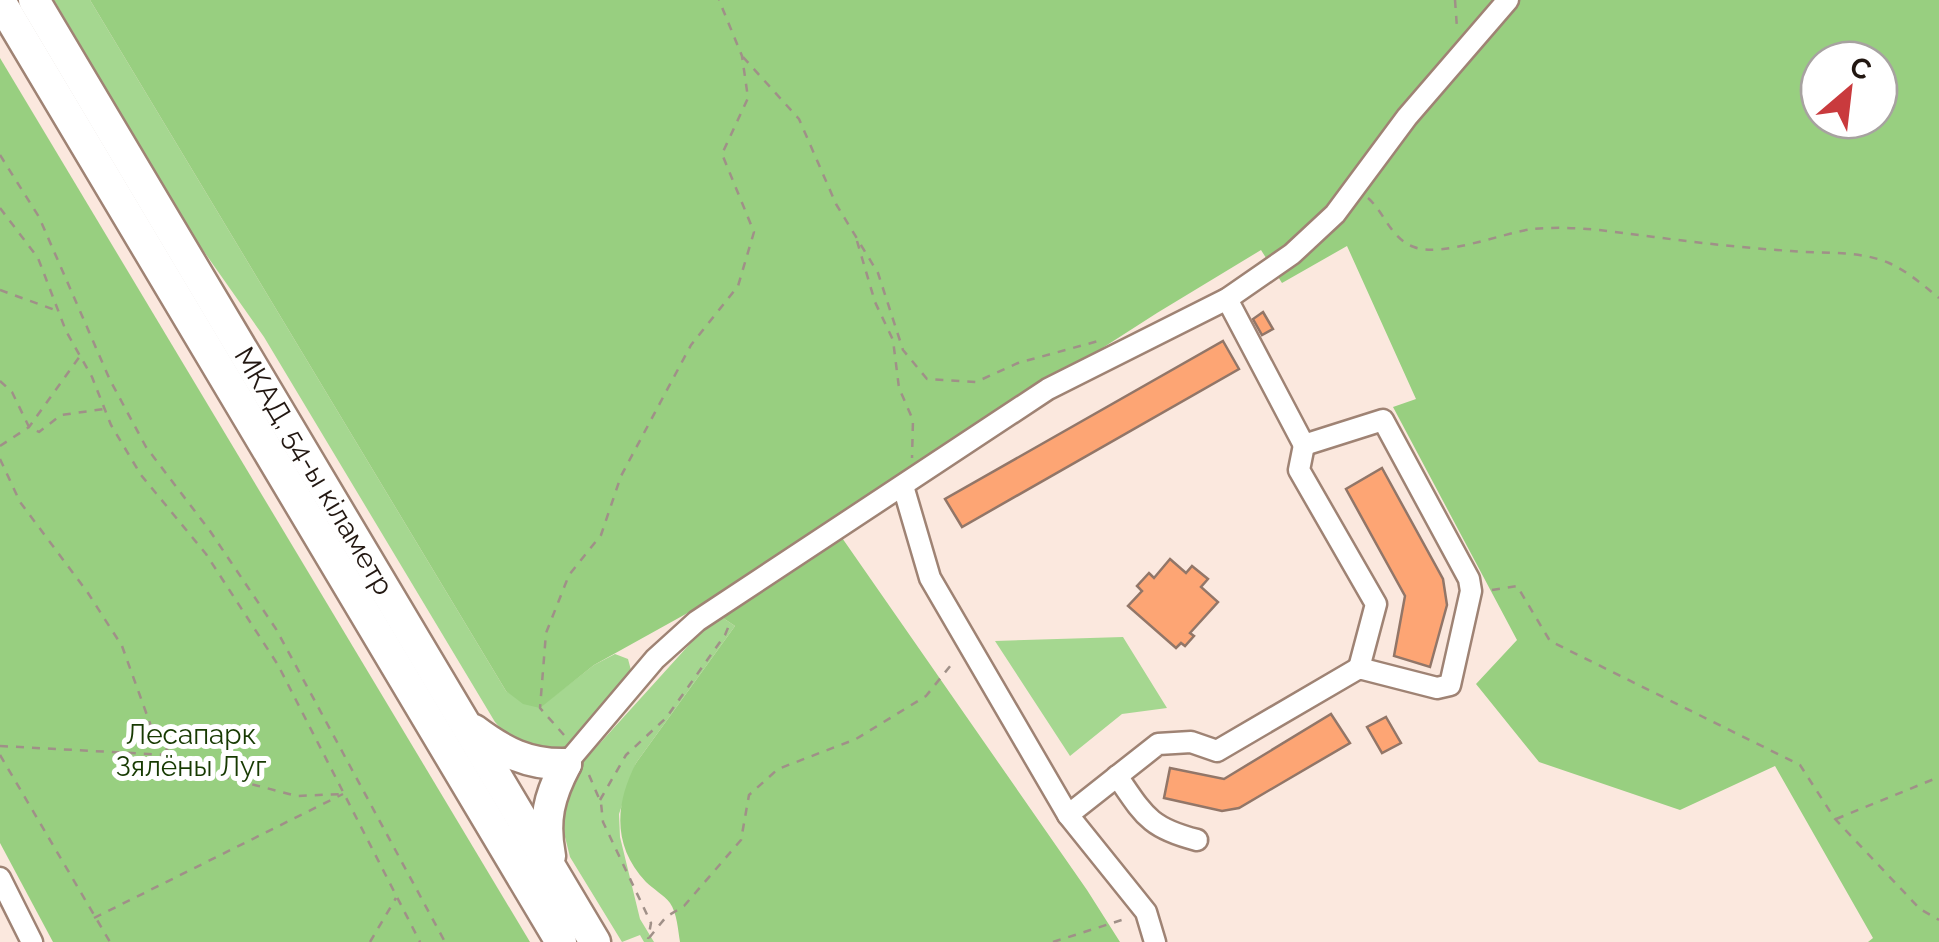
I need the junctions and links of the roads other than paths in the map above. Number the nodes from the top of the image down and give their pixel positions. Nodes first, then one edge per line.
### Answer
1 (0, 0) edge
2 (34, 0) edge
3 (1508, 0) edge
4 (1227, 299) junction
5 (1304, 445) junction
6 (910, 481) junction
7 (1359, 668) junction
8 (466, 723) junction
9 (572, 757) junction
10 (1118, 776) junction
11 (1068, 815) junction
12 (1197, 840) dead end
13 (554, 874) junction
14 (0, 878) edge
15 (32, 942) edge
16 (561, 942) edge
17 (594, 942) edge
18 (1155, 942) edge

1 - 16 highway, МКАД, 54-ы кіламетр
2 - 8 highway, МКАД, 54-ы кіламетр
3 - 4 street
4 - 5 street
4 - 6 street
5 - 7 street
5 - 7 street
6 - 9 street
6 - 11 street
7 - 10 street
8 - 9 highway
8 - 13 highway, МКАД, 54-ы кіламетр
9 - 13 highway
10 - 11 street
10 - 12 street
11 - 18 street
13 - 17 highway, МКАД, 54-ы кіламетр
14 - 15 street

